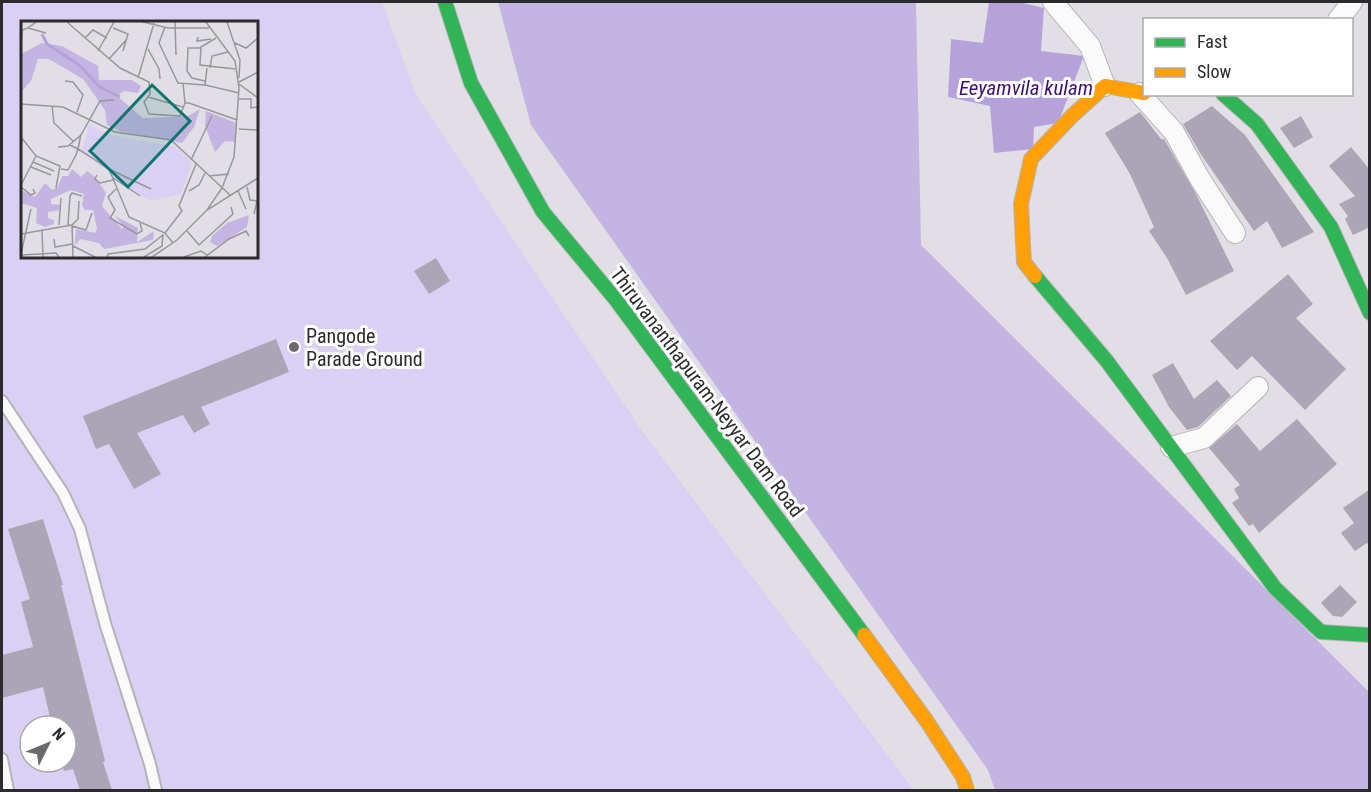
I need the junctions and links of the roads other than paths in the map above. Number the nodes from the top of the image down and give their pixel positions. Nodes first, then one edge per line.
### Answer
1 (445, 2) edge
2 (1053, 2) edge
3 (1352, 2) edge
4 (1340, 18) edge
5 (1105, 86) junction
6 (1142, 93) edge
7 (1144, 96) edge
8 (1225, 96) edge
9 (1235, 233) dead end
10 (1370, 313) edge
11 (1258, 387) dead end
12 (2, 401) edge
13 (1171, 447) junction
14 (1370, 635) edge
15 (2, 759) edge
16 (8, 790) edge
17 (156, 790) edge
18 (967, 790) edge

1 - 18 street, Thiruvananthapuram-Neyyar Dam Road
2 - 5 street
3 - 4 street
5 - 6 street
5 - 13 street
7 - 9 street
8 - 10 street
11 - 13 street
12 - 17 lane
13 - 14 street
15 - 16 lane

